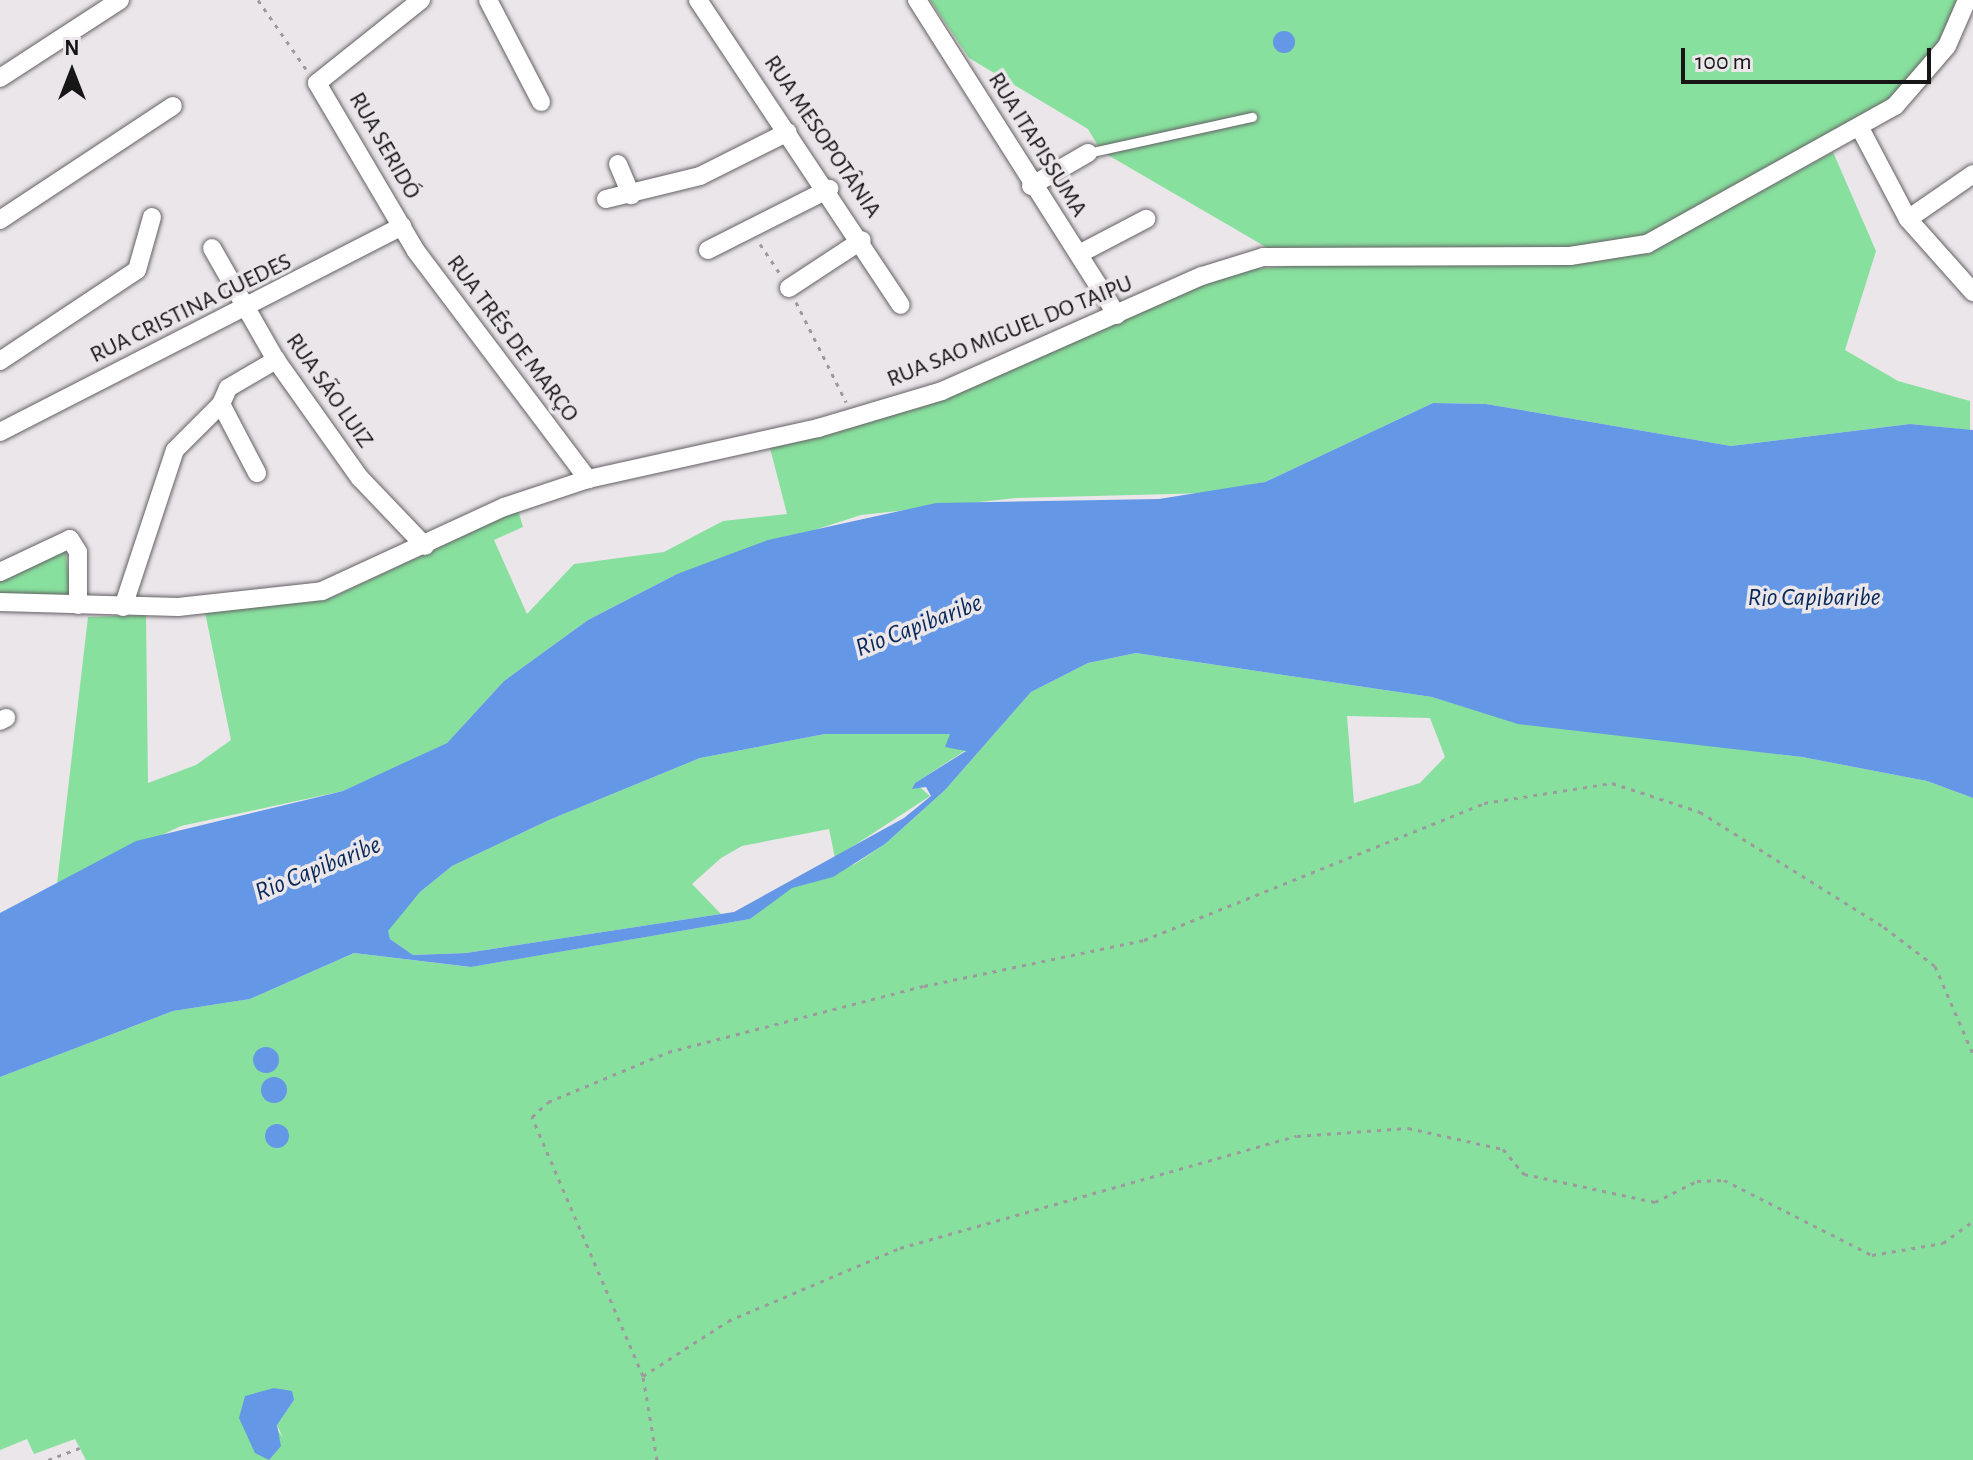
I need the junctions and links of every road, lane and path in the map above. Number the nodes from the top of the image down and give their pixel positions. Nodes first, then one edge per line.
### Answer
1 (120, 0) edge
2 (258, 0) edge
3 (421, 0) edge
4 (488, 0) edge
5 (698, 0) edge
6 (917, 0) edge
7 (1967, 0) edge
8 (0, 78) edge
9 (317, 83) junction
10 (541, 102) dead end
11 (173, 106) dead end
12 (1252, 117) dead end
13 (1861, 130) junction
14 (788, 132) junction
15 (1088, 153) joint
16 (618, 164) dead end
17 (1973, 174) edge
18 (1031, 186) junction
19 (829, 189) junction
20 (631, 195) junction
21 (606, 199) dead end
22 (152, 217) dead end
23 (1146, 219) dead end
24 (1908, 219) junction
25 (0, 220) edge
26 (402, 226) junction
27 (752, 230) junction
28 (862, 240) junction
29 (212, 248) dead end
30 (708, 250) dead end
31 (1079, 254) junction
32 (789, 288) junction
33 (1973, 292) edge
34 (901, 305) dead end
35 (245, 308) junction
36 (1117, 315) junction
37 (276, 360) junction
38 (0, 361) edge
39 (221, 404) junction
40 (854, 418) junction
41 (0, 432) edge
42 (257, 473) dead end
43 (588, 479) junction
44 (425, 546) junction
45 (0, 572) edge
46 (0, 602) edge
47 (78, 605) junction
48 (123, 607) junction
49 (1973, 1054) edge
50 (1973, 1221) edge
51 (643, 1376) junction
52 (80, 1448) dead end
53 (48, 1460) edge
54 (657, 1460) edge

1 - 8 street
2 - 9 path
3 - 9 street, RUA SERIDÓ
4 - 10 street
5 - 14 street, RUA MESOPOTÂNIA
6 - 18 street, RUA ITAPISSUMA
7 - 13 street, RUA SAO MIGUEL DO TAIPU
9 - 26 street, RUA SERIDÓ
11 - 25 street
12 - 15 lane
13 - 24 street
13 - 36 street, RUA SAO MIGUEL DO TAIPU
14 - 19 street, RUA MESOPOTÂNIA
14 - 20 street
15 - 18 street
16 - 20 street
17 - 24 street
18 - 31 street, RUA ITAPISSUMA
19 - 27 street
19 - 28 street, RUA MESOPOTÂNIA
20 - 21 street
22 - 38 street
23 - 31 street
24 - 33 street
26 - 35 street, RUA CRISTINA GUEDES
26 - 43 street, RUA TRÊS DE MARÇO
27 - 30 street
27 - 32 path
28 - 32 street
28 - 34 street, RUA MESOPOTÂNIA
29 - 35 street, RUA SÃO LUIZ
31 - 36 street, RUA ITAPISSUMA
32 - 40 path
35 - 37 street, RUA SÃO LUIZ
35 - 41 street, RUA CRISTINA GUEDES
36 - 40 street, RUA SAO MIGUEL DO TAIPU
37 - 39 street
37 - 44 street, RUA SÃO LUIZ
39 - 42 street
39 - 48 street
40 - 43 street, RUA SAO MIGUEL DO TAIPU
43 - 44 street, RUA SAO MIGUEL DO TAIPU
44 - 48 street, RUA SAO MIGUEL DO TAIPU
45 - 47 street
46 - 47 street, RUA SAO MIGUEL DO TAIPU
47 - 48 street, RUA SAO MIGUEL DO TAIPU
49 - 51 path
50 - 51 path
51 - 54 path
52 - 53 path

